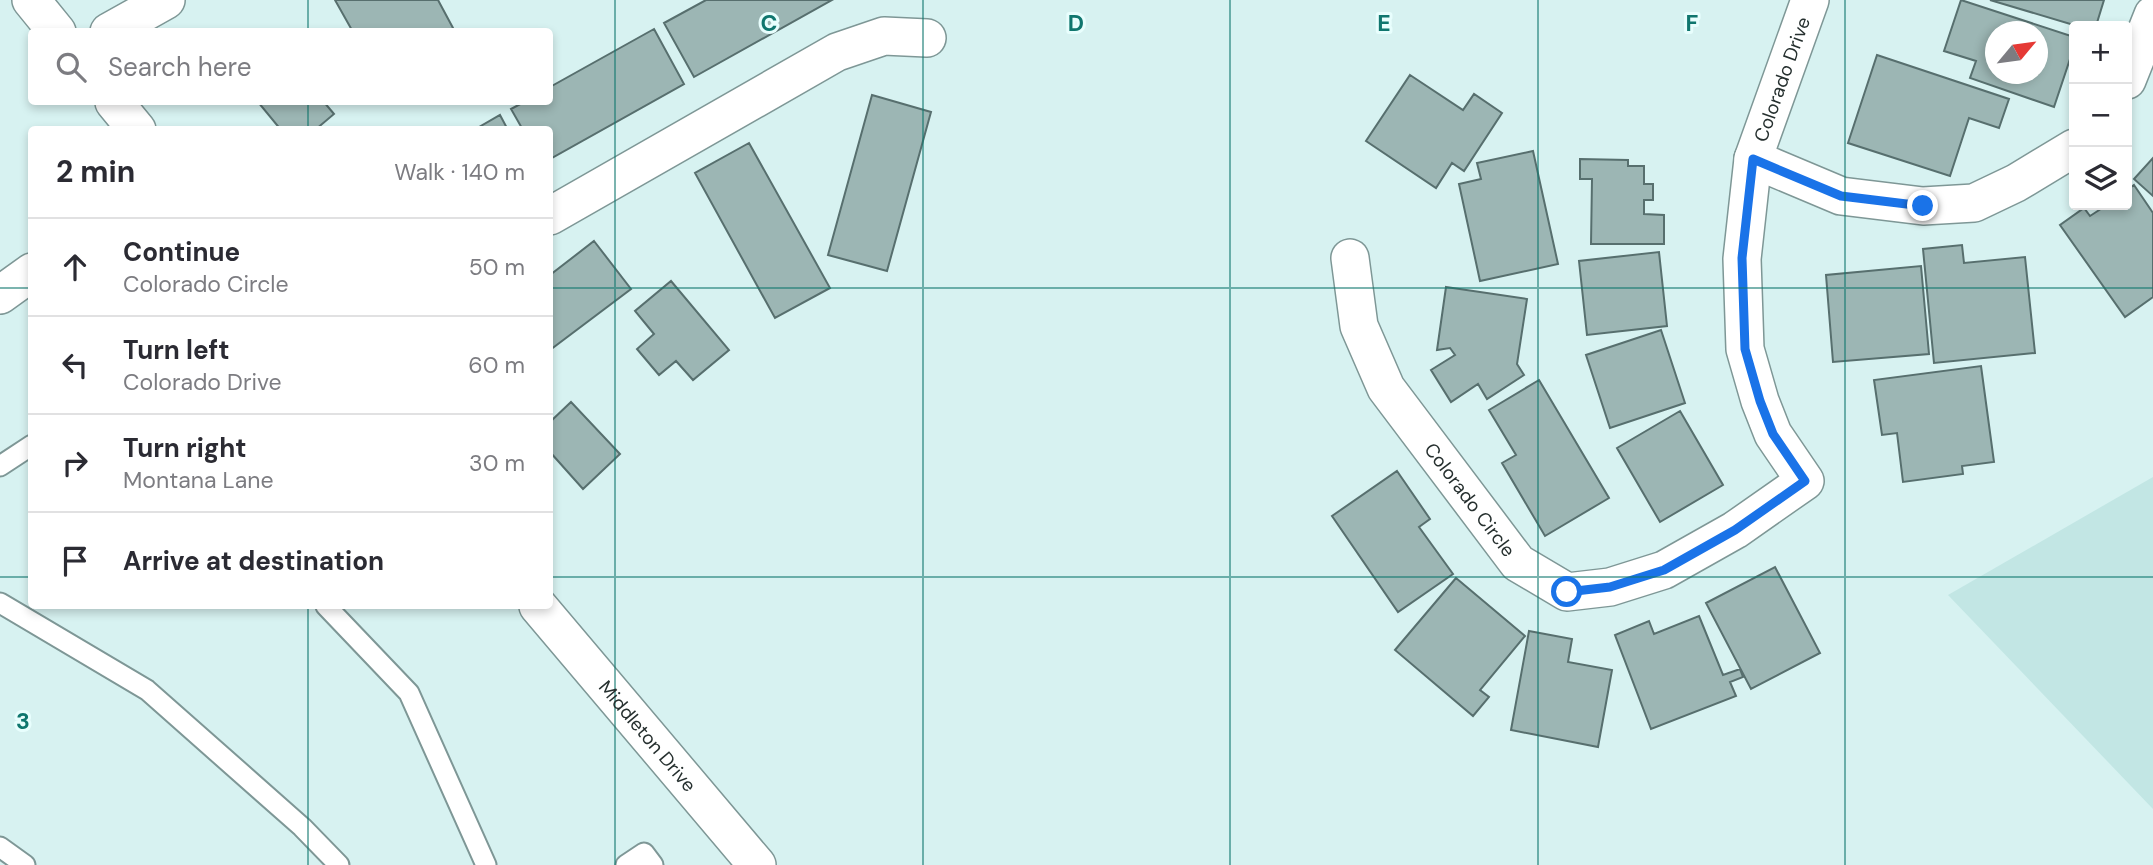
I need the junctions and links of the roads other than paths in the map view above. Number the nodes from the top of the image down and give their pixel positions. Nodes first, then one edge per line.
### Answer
1 (31, 0) edge
2 (166, 0) edge
3 (1810, 0) edge
4 (2153, 15) edge
5 (54, 28) edge
6 (116, 28) edge
7 (926, 38) dead end
8 (2132, 68) edge
9 (116, 105) edge
10 (133, 126) edge
11 (2069, 151) edge
12 (1753, 159) junction
13 (553, 214) edge
14 (1350, 258) dead end
15 (28, 275) edge
16 (0, 295) edge
17 (28, 448) edge
18 (0, 466) edge
19 (1805, 481) joint
20 (0, 603) edge
21 (329, 609) edge
22 (541, 609) edge
23 (0, 847) edge
24 (25, 865) edge
25 (339, 865) edge
26 (486, 865) edge
27 (626, 865) edge
28 (653, 865) edge
29 (757, 865) edge

1 - 5 street
2 - 6 street
3 - 12 street, Colorado Drive
4 - 8 street
7 - 13 street
9 - 10 street
11 - 12 street
12 - 19 street, Colorado Drive
14 - 19 street, Colorado Circle
15 - 16 street
17 - 18 lane
20 - 25 lane
21 - 26 lane
22 - 29 street, Middleton Drive
23 - 24 lane
27 - 28 lane

